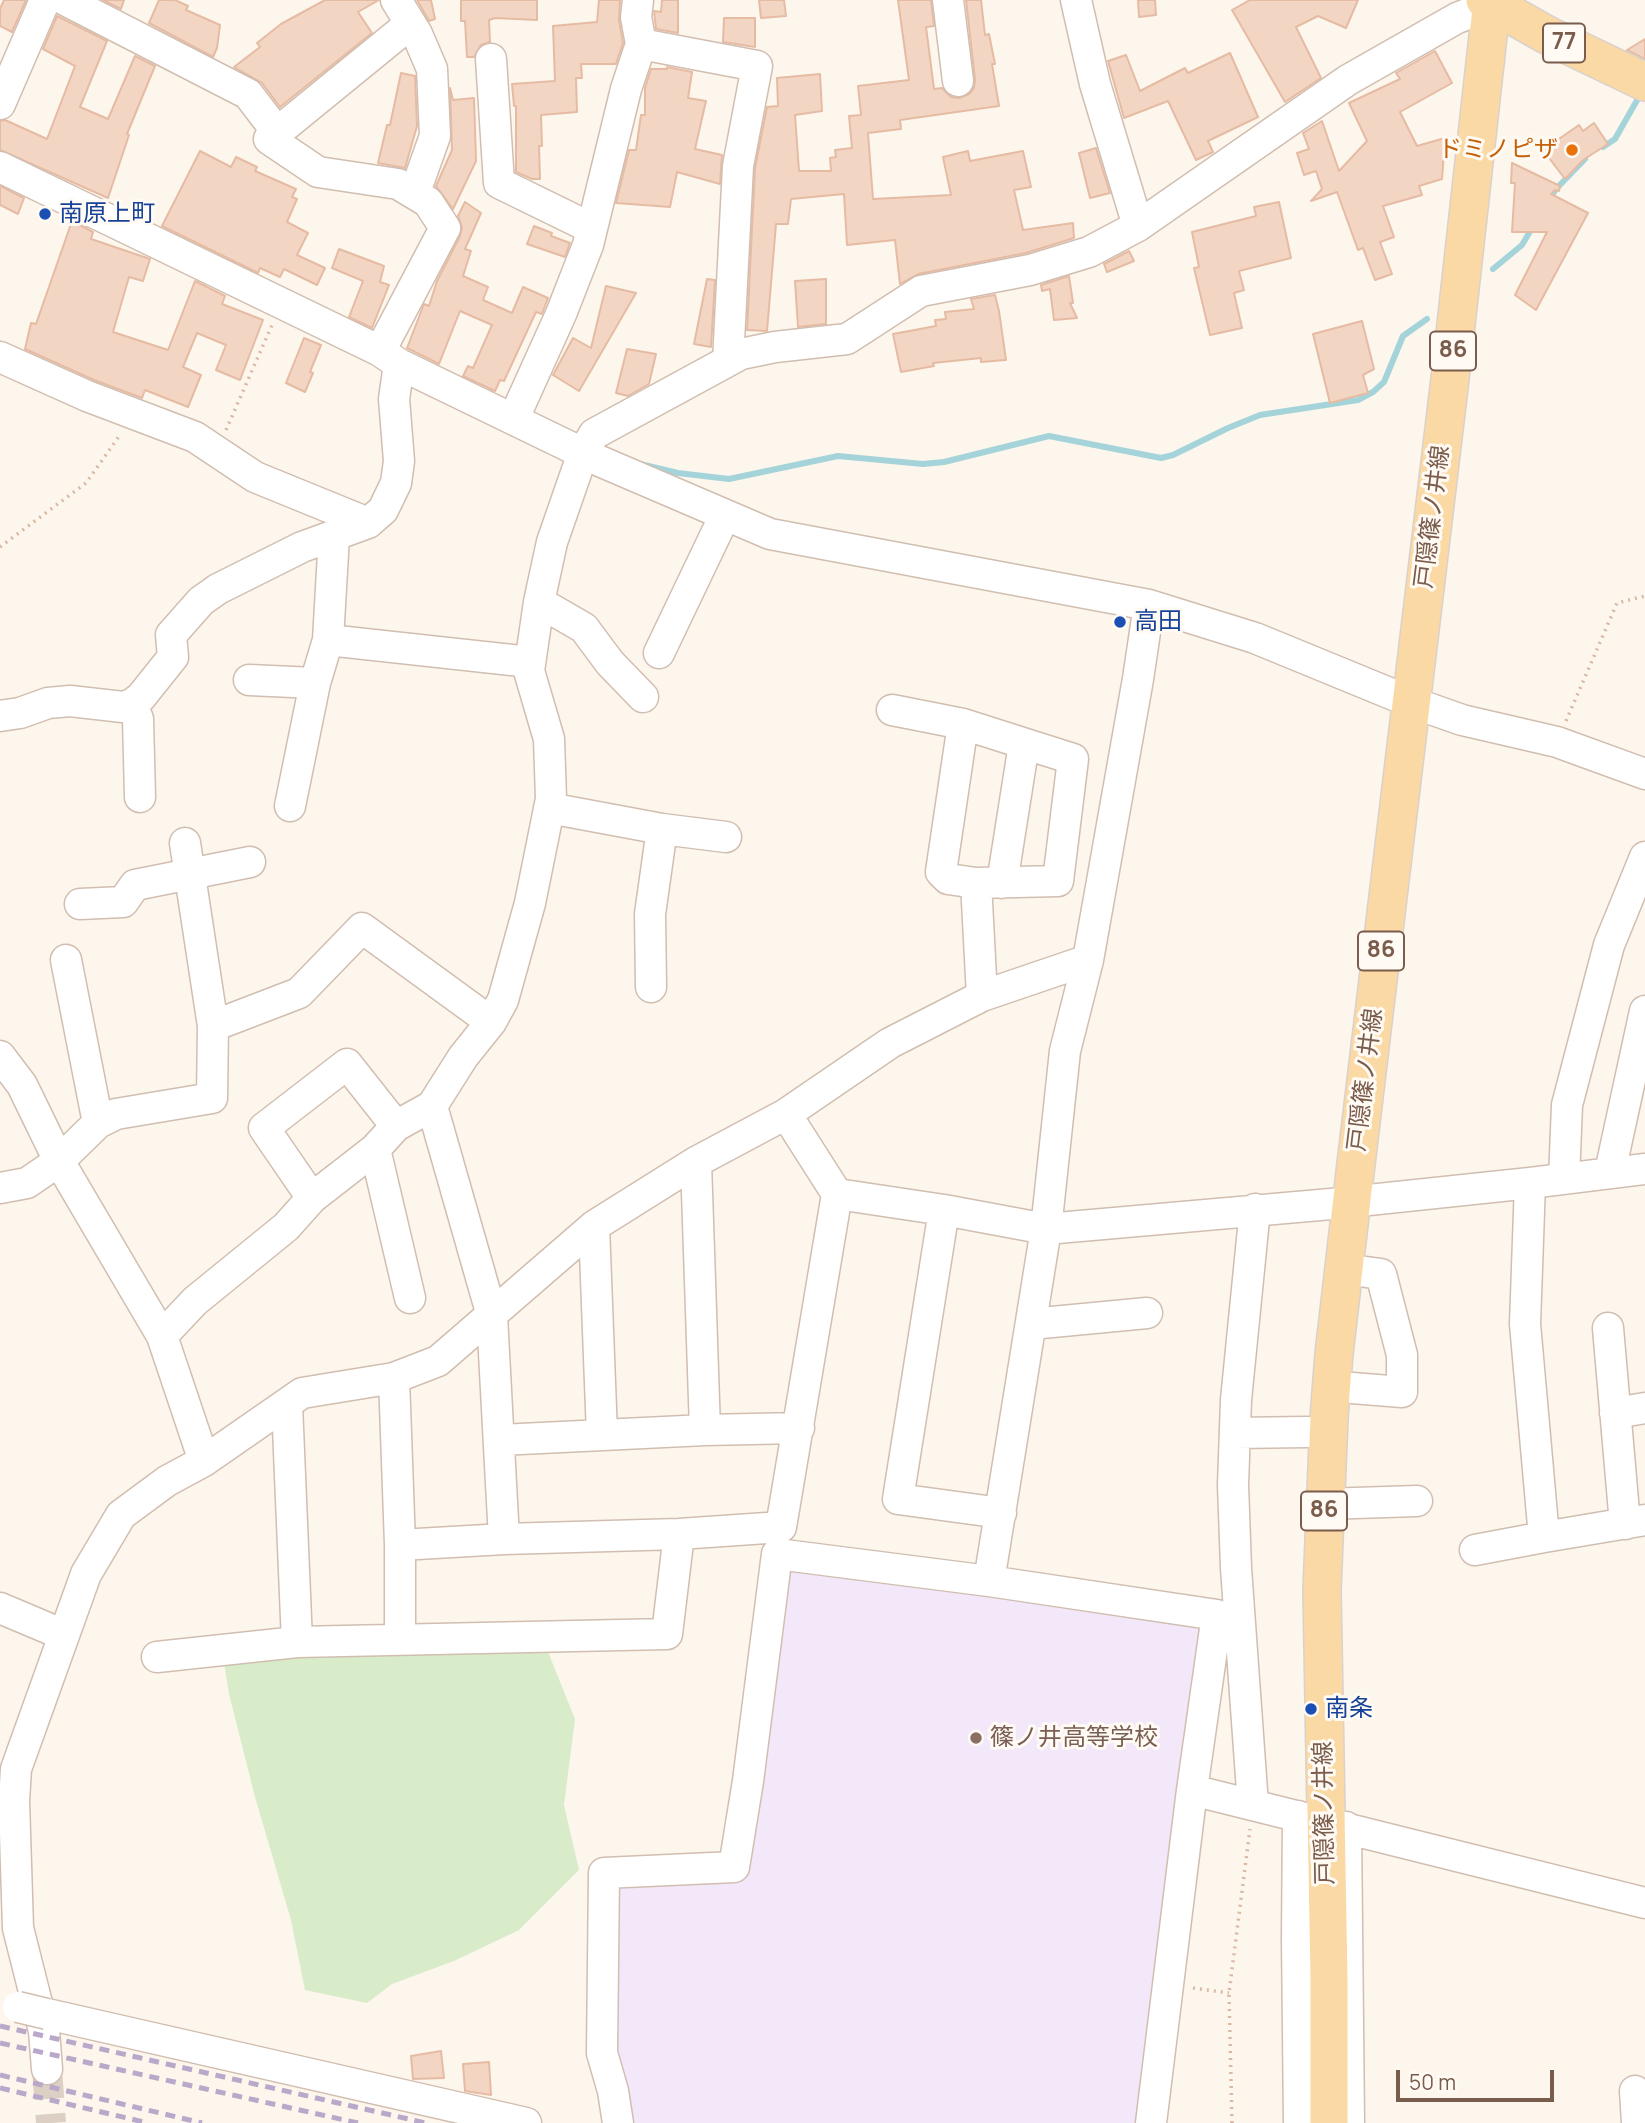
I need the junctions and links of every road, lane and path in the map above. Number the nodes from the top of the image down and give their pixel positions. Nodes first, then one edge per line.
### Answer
1 (45, 0) edge
2 (65, 0) edge
3 (638, 0) edge
4 (948, 0) edge
5 (1076, 0) edge
6 (1490, 1) edge
7 (403, 12) edge
8 (641, 44) junction
9 (491, 59) dead end
10 (958, 81) dead end
11 (1645, 82) edge
12 (0, 104) edge
13 (277, 132) junction
14 (0, 167) edge
15 (415, 192) junction
16 (1138, 226) junction
17 (591, 228) junction
18 (282, 304) junction
19 (0, 357) edge
20 (390, 357) junction
21 (728, 361) junction
22 (135, 414) junction
23 (514, 418) junction
24 (216, 450) junction
25 (583, 453) junction
26 (725, 515) junction
27 (368, 523) junction
28 (334, 537) junction
29 (0, 547) edge
30 (1645, 596) edge
31 (539, 602) junction
32 (1149, 605) junction
33 (328, 640) junction
34 (659, 653) dead end
35 (530, 662) junction
36 (249, 680) dead end
37 (315, 683) junction
38 (643, 697) dead end
39 (1411, 702) junction
40 (132, 704) junction
41 (892, 710) dead end
42 (0, 716) edge
43 (963, 724) junction
44 (1557, 742) junction
45 (1024, 744) junction
46 (1645, 774) edge
47 (140, 797) dead end
48 (290, 806) dead end
49 (549, 808) junction
50 (662, 829) junction
51 (726, 838) dead end
52 (184, 842) dead end
53 (1645, 857) edge
54 (250, 862) dead end
55 (190, 875) junction
56 (1058, 881) junction
57 (1103, 882) junction
58 (989, 883) junction
59 (80, 904) dead end
60 (66, 960) dead end
61 (1088, 960) junction
62 (651, 987) dead end
63 (982, 996) junction
64 (1645, 1011) edge
65 (491, 1022) junction
66 (214, 1026) junction
67 (0, 1056) edge
68 (432, 1106) junction
69 (786, 1114) junction
70 (98, 1124) junction
71 (396, 1126) junction
72 (375, 1149) junction
73 (59, 1161) junction
74 (696, 1162) junction
75 (1645, 1169) edge
76 (1610, 1172) junction
77 (1564, 1179) junction
78 (1530, 1183) junction
79 (0, 1188) edge
80 (837, 1194) junction
81 (312, 1198) junction
82 (1352, 1201) junction
83 (1255, 1209) junction
84 (944, 1210) junction
85 (594, 1226) junction
86 (1046, 1230) junction
87 (1344, 1269) junction
88 (410, 1298) dead end
89 (1147, 1313) dead end
90 (492, 1316) junction
91 (1031, 1324) junction
92 (1608, 1328) dead end
93 (162, 1336) junction
94 (394, 1378) junction
95 (1352, 1388) dead end
96 (287, 1404) junction
97 (1645, 1408) edge
98 (1615, 1413) junction
99 (799, 1428) junction
100 (705, 1430) junction
101 (1307, 1432) dead end
102 (1234, 1433) junction
103 (602, 1435) junction
104 (500, 1440) junction
105 (204, 1461) junction
106 (1418, 1501) dead end
107 (1324, 1504) junction
108 (1000, 1513) junction
109 (1635, 1522) edge
110 (679, 1534) junction
111 (1544, 1536) junction
112 (504, 1539) junction
113 (400, 1545) junction
114 (1475, 1550) dead end
115 (989, 1581) junction
116 (0, 1608) edge
117 (1228, 1615) junction
118 (64, 1635) junction
119 (400, 1640) junction
120 (297, 1642) junction
121 (157, 1657) dead end
122 (8, 1772) edge
123 (1192, 1790) junction
124 (1253, 1805) junction
125 (1323, 1822) junction
126 (1645, 1903) edge
127 (1168, 1985) junction
128 (1229, 1993) junction
129 (30, 2010) edge
130 (47, 2069) tunnel mouth
131 (1635, 2091) dead end
132 (526, 2123) edge
133 (618, 2123) edge
134 (1151, 2123) edge
135 (1231, 2123) edge
136 (1298, 2123) edge
137 (1329, 2123) edge
138 (1349, 2123) edge
139 (1637, 2123) edge

1 - 12 street
2 - 13 street
3 - 8 street
4 - 10 street
5 - 16 street
6 - 11 main road, 77
6 - 16 street
6 - 39 main road, 戸隠篠ノ井線 / 86
7 - 13 street
7 - 15 street
8 - 17 street
8 - 21 street
9 - 17 street
13 - 15 street
14 - 18 street
15 - 20 street
16 - 21 street
17 - 23 street
18 - 20 street
18 - 24 path
19 - 22 street
20 - 23 street
20 - 27 street
21 - 25 street
22 - 24 street
22 - 29 path
23 - 25 street
24 - 27 street
25 - 26 street
25 - 31 street
26 - 32 street
26 - 34 street
27 - 28 street
28 - 33 street
28 - 40 street
30 - 44 path
31 - 35 street
31 - 38 street
32 - 39 street
32 - 57 street
33 - 35 street
33 - 37 street
35 - 49 street
36 - 37 street
37 - 48 street
39 - 44 street
39 - 82 main road, 戸隠篠ノ井線 / 86
40 - 42 street
40 - 47 street
41 - 43 street
43 - 45 street
43 - 58 street
44 - 46 street
45 - 56 street
45 - 58 street
49 - 50 street
49 - 65 street
50 - 51 street
50 - 62 street
52 - 55 street
53 - 77 street
54 - 55 street
55 - 59 street
55 - 66 street
56 - 57 street
56 - 58 street
57 - 61 street
58 - 63 street
60 - 70 street
61 - 63 street
61 - 86 street
63 - 69 street
64 - 76 street
65 - 66 street
65 - 68 street
66 - 70 street
67 - 73 street
68 - 71 street
68 - 90 street
69 - 74 street
69 - 80 street
70 - 73 street
71 - 72 street
71 - 81 street
72 - 81 street
72 - 88 street
73 - 79 street
73 - 93 street
74 - 85 street
74 - 100 street
75 - 76 street
76 - 77 street
77 - 78 street
78 - 82 street
78 - 111 street
80 - 84 street
80 - 99 street
81 - 93 street
82 - 83 street
82 - 87 main road, 戸隠篠ノ井線 / 86
83 - 86 street
83 - 102 street
84 - 86 street
84 - 108 street
85 - 90 street
85 - 103 street
86 - 91 street
87 - 95 street
87 - 107 main road, 戸隠篠ノ井線 / 86
89 - 91 street
90 - 94 street
90 - 104 street
91 - 108 street
92 - 98 street
93 - 105 street
94 - 96 street
94 - 113 street
96 - 105 street
96 - 120 street
97 - 98 street
98 - 109 street
99 - 100 street
99 - 110 street
100 - 103 street
101 - 102 street
102 - 117 street
103 - 104 street
104 - 112 street
105 - 118 street
106 - 107 street
107 - 125 main road, 戸隠篠ノ井線 / 86
108 - 115 street
109 - 111 street
110 - 112 street
110 - 119 street
111 - 114 street
112 - 113 street
113 - 119 street
115 - 117 street
115 - 133 street
116 - 118 street
117 - 123 street
117 - 124 street
118 - 122 street
119 - 120 street
120 - 121 street
122 - 129 street
122 - 130 street
123 - 124 street
123 - 127 street
124 - 125 street
124 - 128 path
125 - 126 street
125 - 136 street
125 - 137 main road, 戸隠篠ノ井線 / 86
125 - 138 street
127 - 128 path
127 - 134 street
128 - 135 path
129 - 132 street
131 - 139 street

